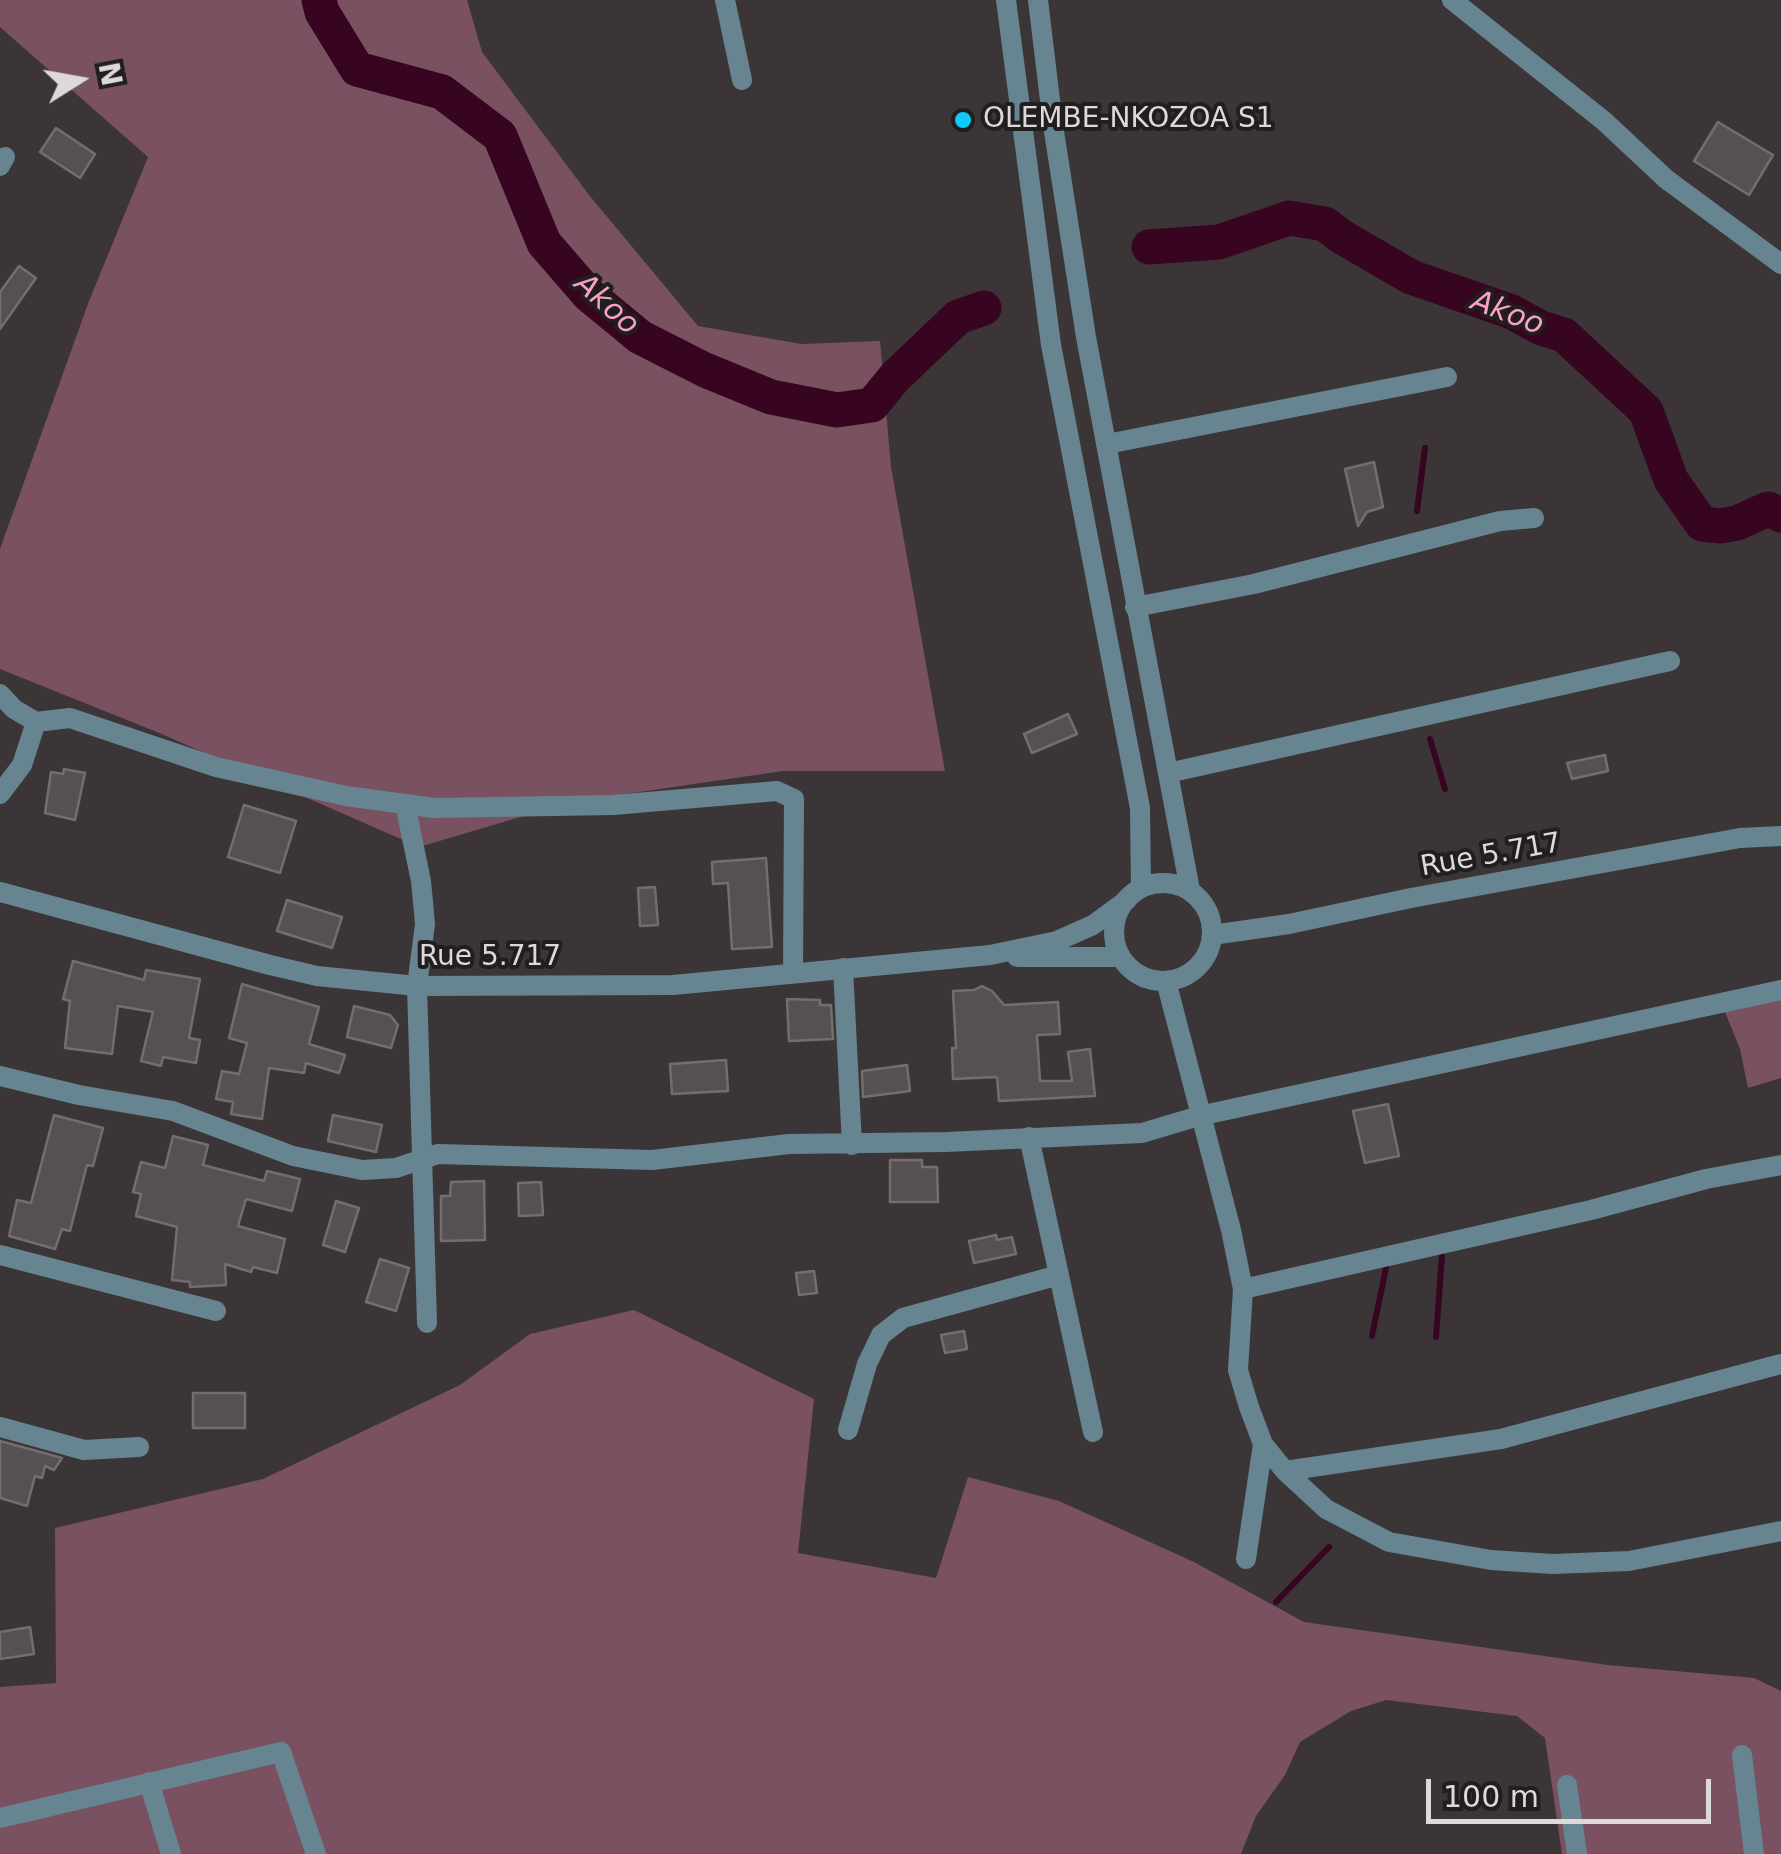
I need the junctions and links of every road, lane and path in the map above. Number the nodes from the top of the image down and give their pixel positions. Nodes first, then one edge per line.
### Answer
1 (725, 0) edge
2 (1006, 0) edge
3 (1038, 0) edge
4 (1452, 0) edge
5 (742, 80) dead end
6 (1781, 264) edge
7 (1446, 377) dead end
8 (1106, 444) junction
9 (1534, 518) dead end
10 (1135, 608) junction
11 (1670, 661) dead end
12 (0, 694) edge
13 (36, 722) junction
14 (1168, 773) junction
15 (0, 794) edge
16 (405, 804) junction
17 (1781, 836) edge
18 (1190, 890) junction
19 (0, 892) edge
20 (1134, 894) junction
21 (1212, 935) junction
22 (990, 955) junction
23 (1122, 958) junction
24 (843, 968) junction
25 (793, 973) junction
26 (1166, 981) junction
27 (417, 986) junction
28 (1781, 990) edge
29 (0, 1076) edge
30 (1199, 1116) junction
31 (1029, 1137) junction
32 (852, 1145) junction
33 (424, 1158) junction
34 (1781, 1165) edge
35 (0, 1255) edge
36 (1059, 1275) junction
37 (1243, 1289) junction
38 (216, 1311) dead end
39 (427, 1323) dead end
40 (1781, 1364) edge
41 (0, 1426) edge
42 (848, 1430) dead end
43 (1093, 1432) dead end
44 (1263, 1444) junction
45 (139, 1447) dead end
46 (1285, 1471) junction
47 (1781, 1530) edge
48 (1246, 1559) dead end
49 (1742, 1754) dead end
50 (148, 1782) junction
51 (1566, 1785) dead end
52 (0, 1818) edge
53 (171, 1854) edge
54 (316, 1854) edge
55 (1577, 1854) edge
56 (1754, 1854) edge

1 - 5 street
2 - 20 street
3 - 8 street
4 - 6 street
7 - 8 street
8 - 10 street
9 - 10 street
10 - 14 street
11 - 14 street
12 - 13 street
13 - 15 street
13 - 16 street
14 - 18 street
16 - 25 street
16 - 27 street
17 - 21 street, Rue 5.717
18 - 20 street
18 - 21 street
19 - 27 street, Rue 5.717
20 - 22 street, Rue 5.717
20 - 23 street
21 - 26 street
22 - 23 street, Rue 5.717
22 - 24 street, Rue 5.717
23 - 26 street
24 - 25 street, Rue 5.717
24 - 32 street
25 - 27 street, Rue 5.717
26 - 30 street
27 - 33 street
28 - 30 street
29 - 33 street
30 - 31 street
30 - 37 street
31 - 32 street
31 - 36 street
32 - 33 street
33 - 39 street
34 - 37 street
35 - 38 street
36 - 42 street
36 - 43 street
37 - 44 street
40 - 46 street
41 - 45 street
44 - 46 street
44 - 48 street
46 - 47 street
49 - 56 street
50 - 52 street
50 - 53 street
50 - 54 street
51 - 55 street

